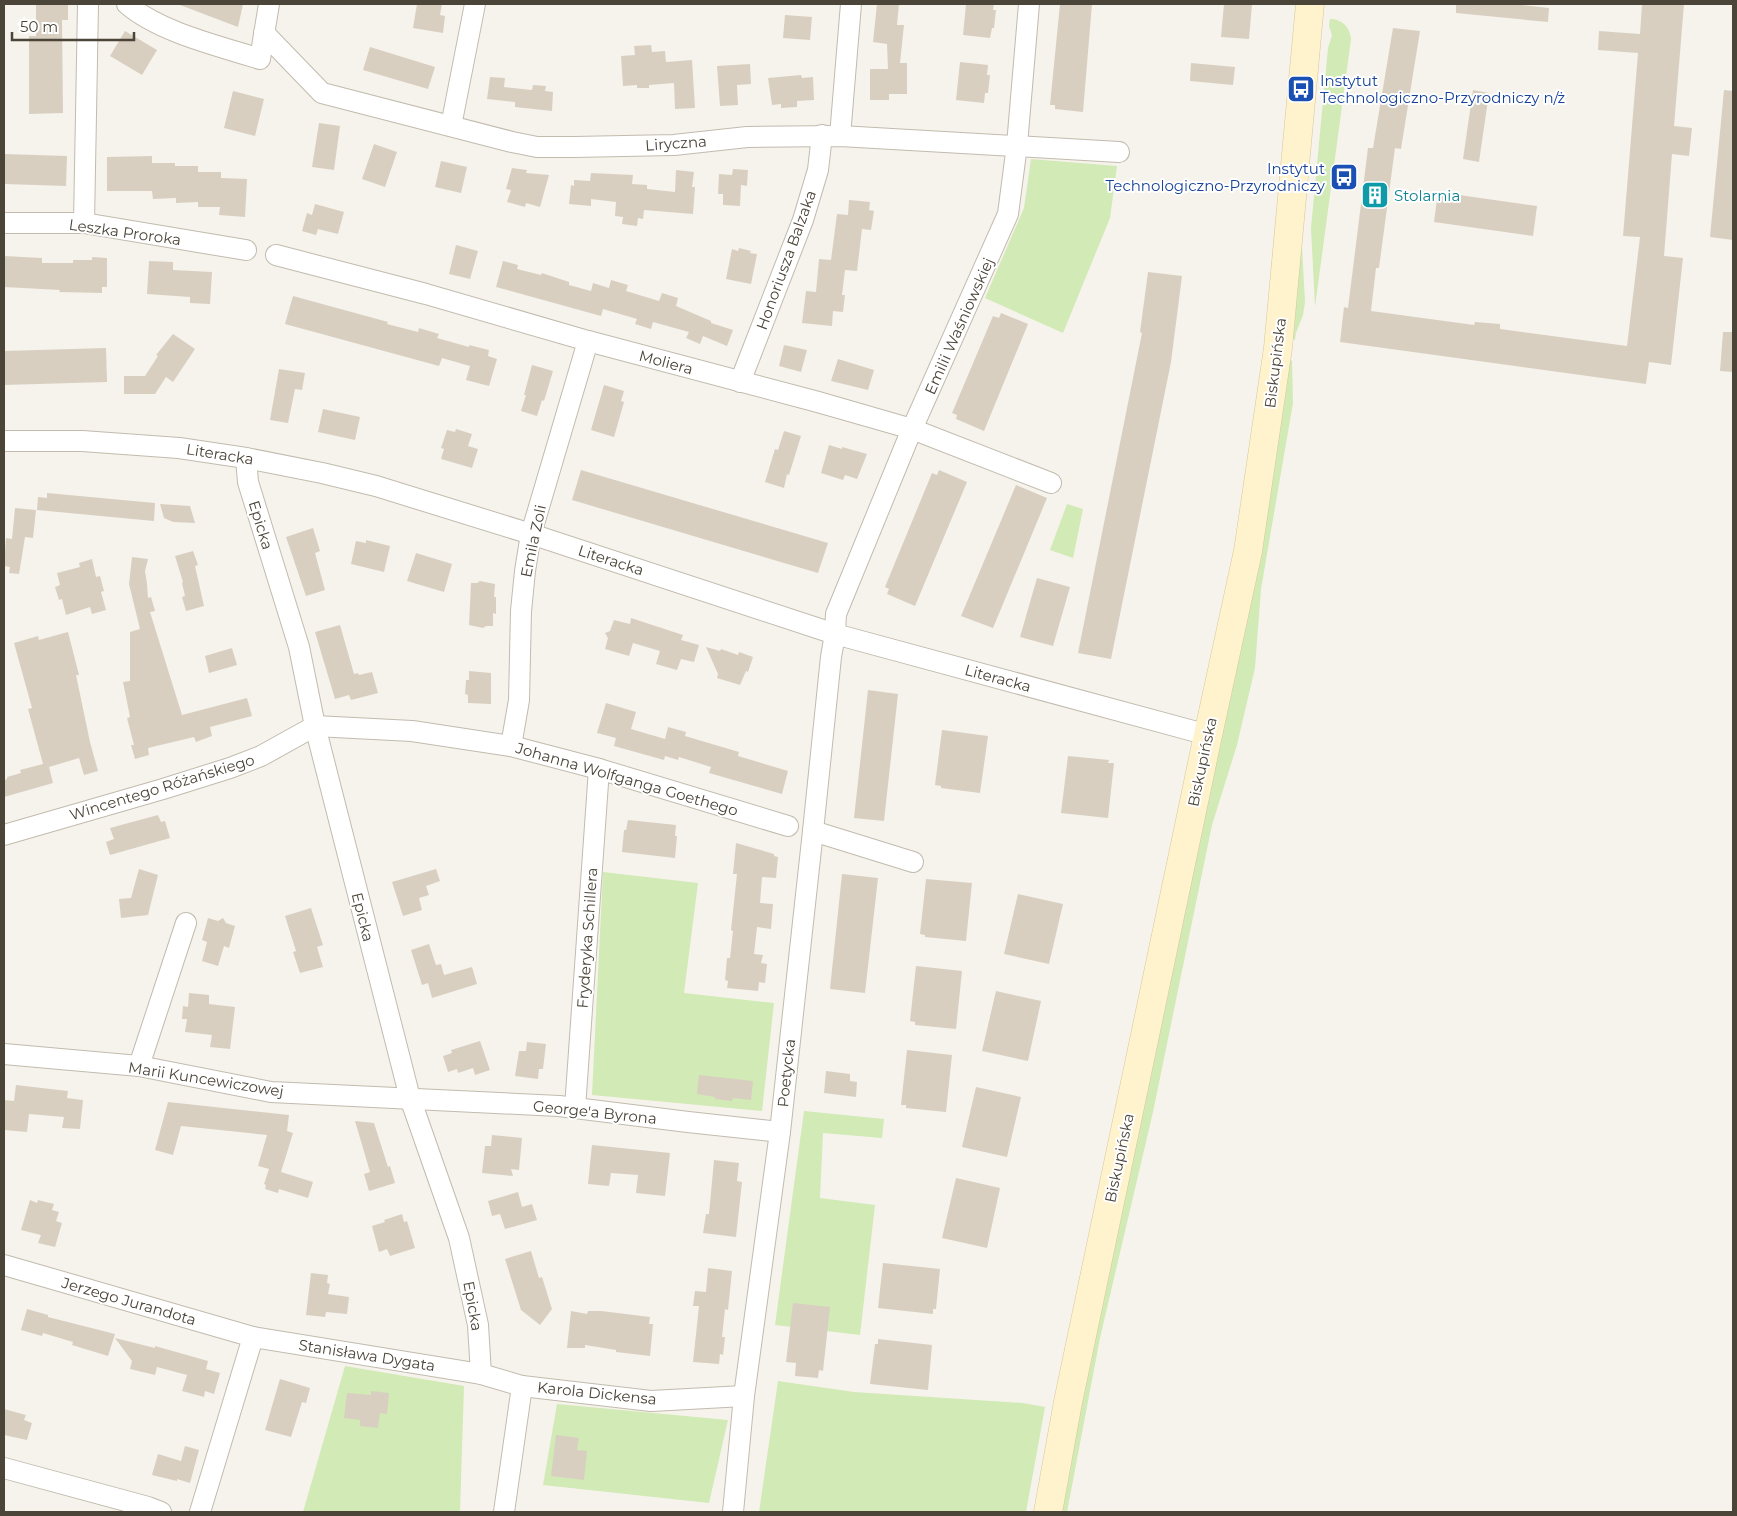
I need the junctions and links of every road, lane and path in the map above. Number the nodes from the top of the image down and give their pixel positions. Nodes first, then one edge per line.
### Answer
1 (88, 4) edge
2 (127, 4) edge
3 (269, 4) edge
4 (475, 4) edge
5 (851, 4) edge
6 (1029, 4) edge
7 (1310, 4) edge
8 (264, 33) junction
9 (451, 126) junction
10 (831, 136) junction
11 (1017, 145) junction
12 (1119, 152) dead end
13 (4, 223) edge
14 (84, 223) junction
15 (246, 250) dead end
16 (276, 254) dead end
17 (588, 341) junction
18 (740, 382) junction
19 (912, 430) junction
20 (4, 441) edge
21 (246, 458) junction
22 (1051, 483) dead end
23 (531, 534) junction
24 (835, 634) junction
25 (315, 726) junction
26 (1208, 735) junction
27 (511, 746) junction
28 (599, 769) junction
29 (788, 826) dead end
30 (813, 831) junction
31 (4, 835) edge
32 (913, 862) dead end
33 (186, 923) dead end
34 (4, 1054) edge
35 (139, 1066) junction
36 (410, 1098) junction
37 (575, 1108) junction
38 (780, 1132) junction
39 (4, 1265) edge
40 (253, 1336) junction
41 (481, 1374) junction
42 (522, 1386) junction
43 (744, 1396) junction
44 (4, 1468) edge
45 (160, 1512) edge
46 (200, 1512) edge
47 (504, 1512) edge
48 (733, 1512) edge
49 (1048, 1512) edge

1 - 14 street
2 - 8 street
3 - 8 street
4 - 9 street
5 - 10 street, Honoriusza Balzaka
6 - 11 street, Emilii Waśniowskiej
7 - 26 street, Biskupińska
8 - 9 street, Liryczna
9 - 10 street, Liryczna
10 - 11 street, Liryczna
10 - 18 street, Honoriusza Balzaka
11 - 12 street, Liryczna
11 - 19 street, Emilii Waśniowskiej
13 - 14 street, Leszka Proroka
14 - 15 street, Leszka Proroka
16 - 17 street, Moliera
17 - 18 street, Moliera
17 - 23 street, Emila Zoli
18 - 19 street, Moliera
19 - 22 street, Moliera
19 - 24 street, Emilii Waśniowskiej
20 - 21 street, Literacka
21 - 23 street, Literacka
21 - 25 street, Epicka
23 - 24 street, Literacka
23 - 27 street, Emila Zoli
24 - 26 street, Literacka
24 - 30 street, Poetycka
25 - 27 street, Johanna Wolfganga Goethego
25 - 31 street, Wincentego Różańskiego
25 - 36 street, Epicka
26 - 49 street, Biskupińska
27 - 28 street, Johanna Wolfganga Goethego
28 - 29 street, Johanna Wolfganga Goethego
28 - 37 street, Fryderyka Schillera
30 - 32 street
30 - 38 street, Poetycka
33 - 35 street
34 - 35 street, Marii Kuncewiczowej
35 - 36 street, Marii Kuncewiczowej
36 - 37 street, George'a Byrona
36 - 41 street, Epicka
37 - 38 street, George'a Byrona
38 - 43 street, Poetycka
39 - 40 street, Jerzego Jurandota
40 - 41 street, Stanisława Dygata
40 - 46 street
41 - 42 street, Karola Dickensa
42 - 43 street, Karola Dickensa
42 - 47 street
43 - 48 street, Poetycka
44 - 45 street

